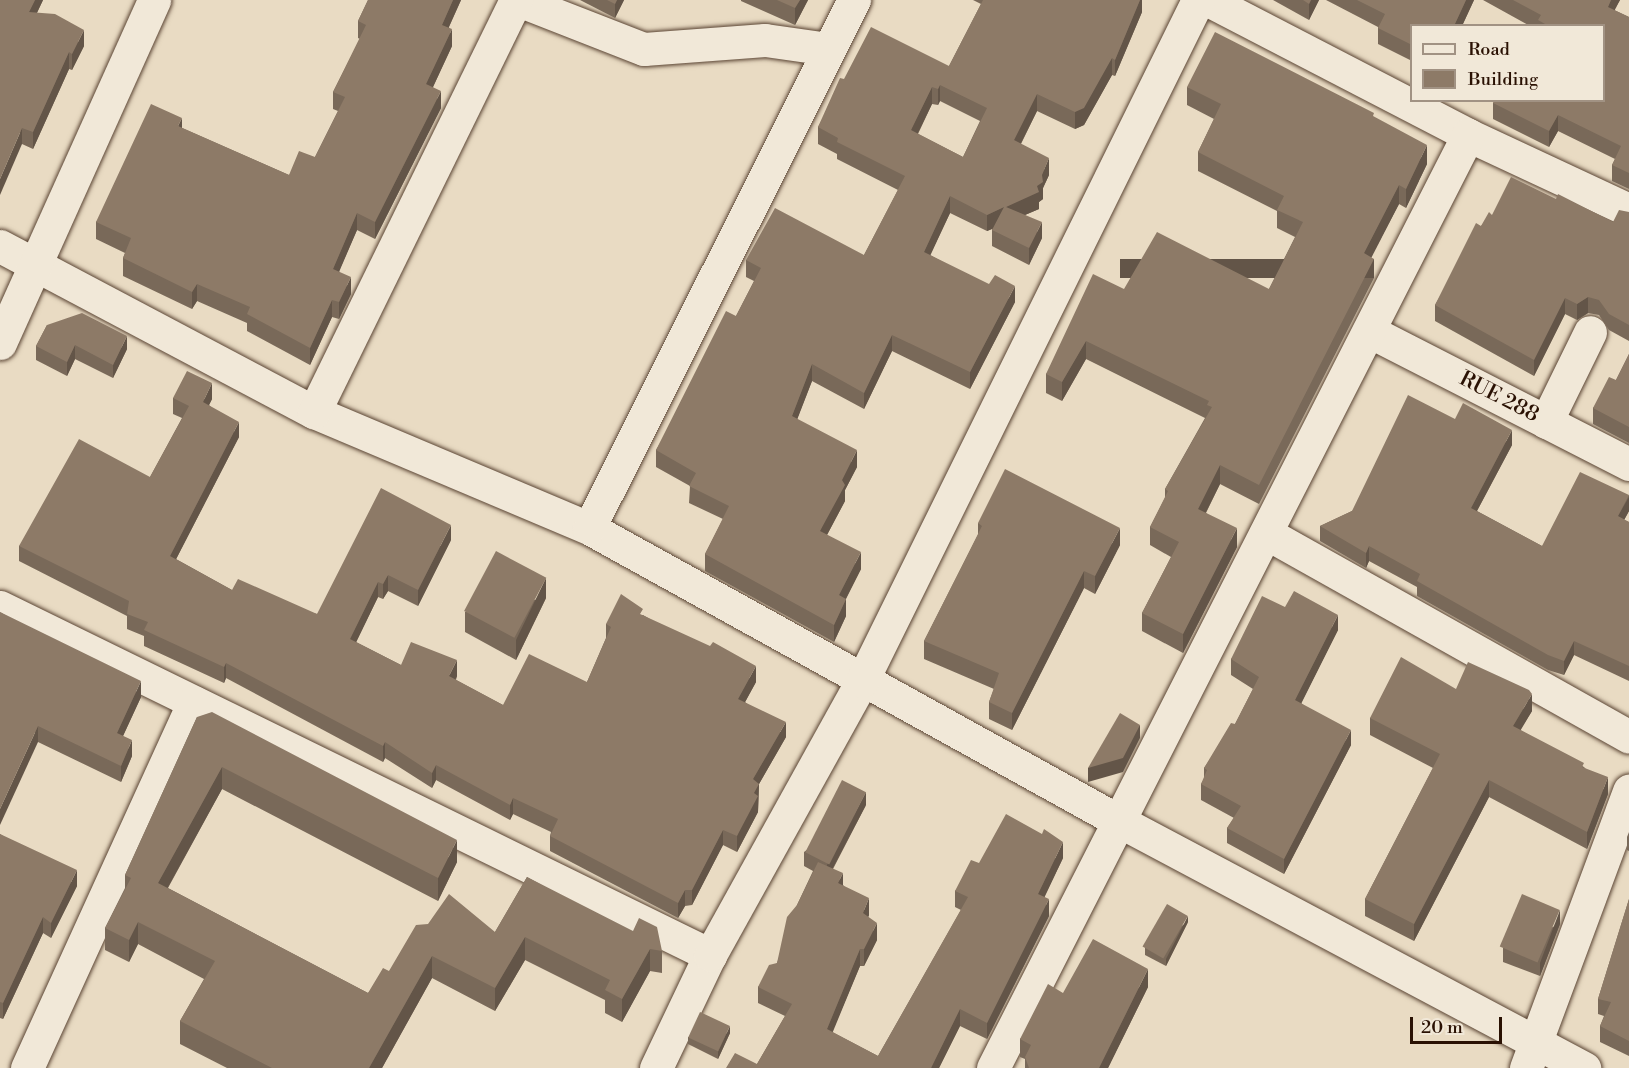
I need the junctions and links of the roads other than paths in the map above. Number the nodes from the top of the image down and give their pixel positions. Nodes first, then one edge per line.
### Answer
1 (154, 0) edge
2 (517, 0) edge
3 (854, 0) edge
4 (1198, 0) edge
5 (1208, 0) edge
6 (828, 49) junction
7 (1468, 135) junction
8 (1629, 210) edge
9 (0, 246) edge
10 (36, 265) junction
11 (1368, 331) junction
12 (1590, 332) dead end
13 (0, 343) edge
14 (314, 412) junction
15 (1546, 422) junction
16 (1629, 464) edge
17 (589, 528) junction
18 (1266, 533) junction
19 (0, 607) edge
20 (862, 681) junction
21 (194, 702) junction
22 (1629, 737) edge
23 (1629, 791) edge
24 (1119, 821) junction
25 (710, 955) junction
26 (1530, 1056) edge
27 (27, 1068) edge
28 (656, 1068) edge
29 (993, 1068) edge
30 (1584, 1068) edge

1 - 10 street
2 - 6 street
2 - 14 street
3 - 6 street
4 - 20 street
5 - 7 street
6 - 17 street
7 - 8 street
7 - 11 street
9 - 10 street
10 - 13 street
10 - 14 street
11 - 15 street, RUE 288
11 - 18 street
12 - 15 street
14 - 17 street
15 - 16 street, RUE 288
17 - 20 street
18 - 22 street
18 - 24 street
19 - 21 street
20 - 24 street
20 - 25 street
21 - 25 street
21 - 27 street
23 - 26 street
24 - 26 street
24 - 29 street
25 - 28 street
26 - 30 street

